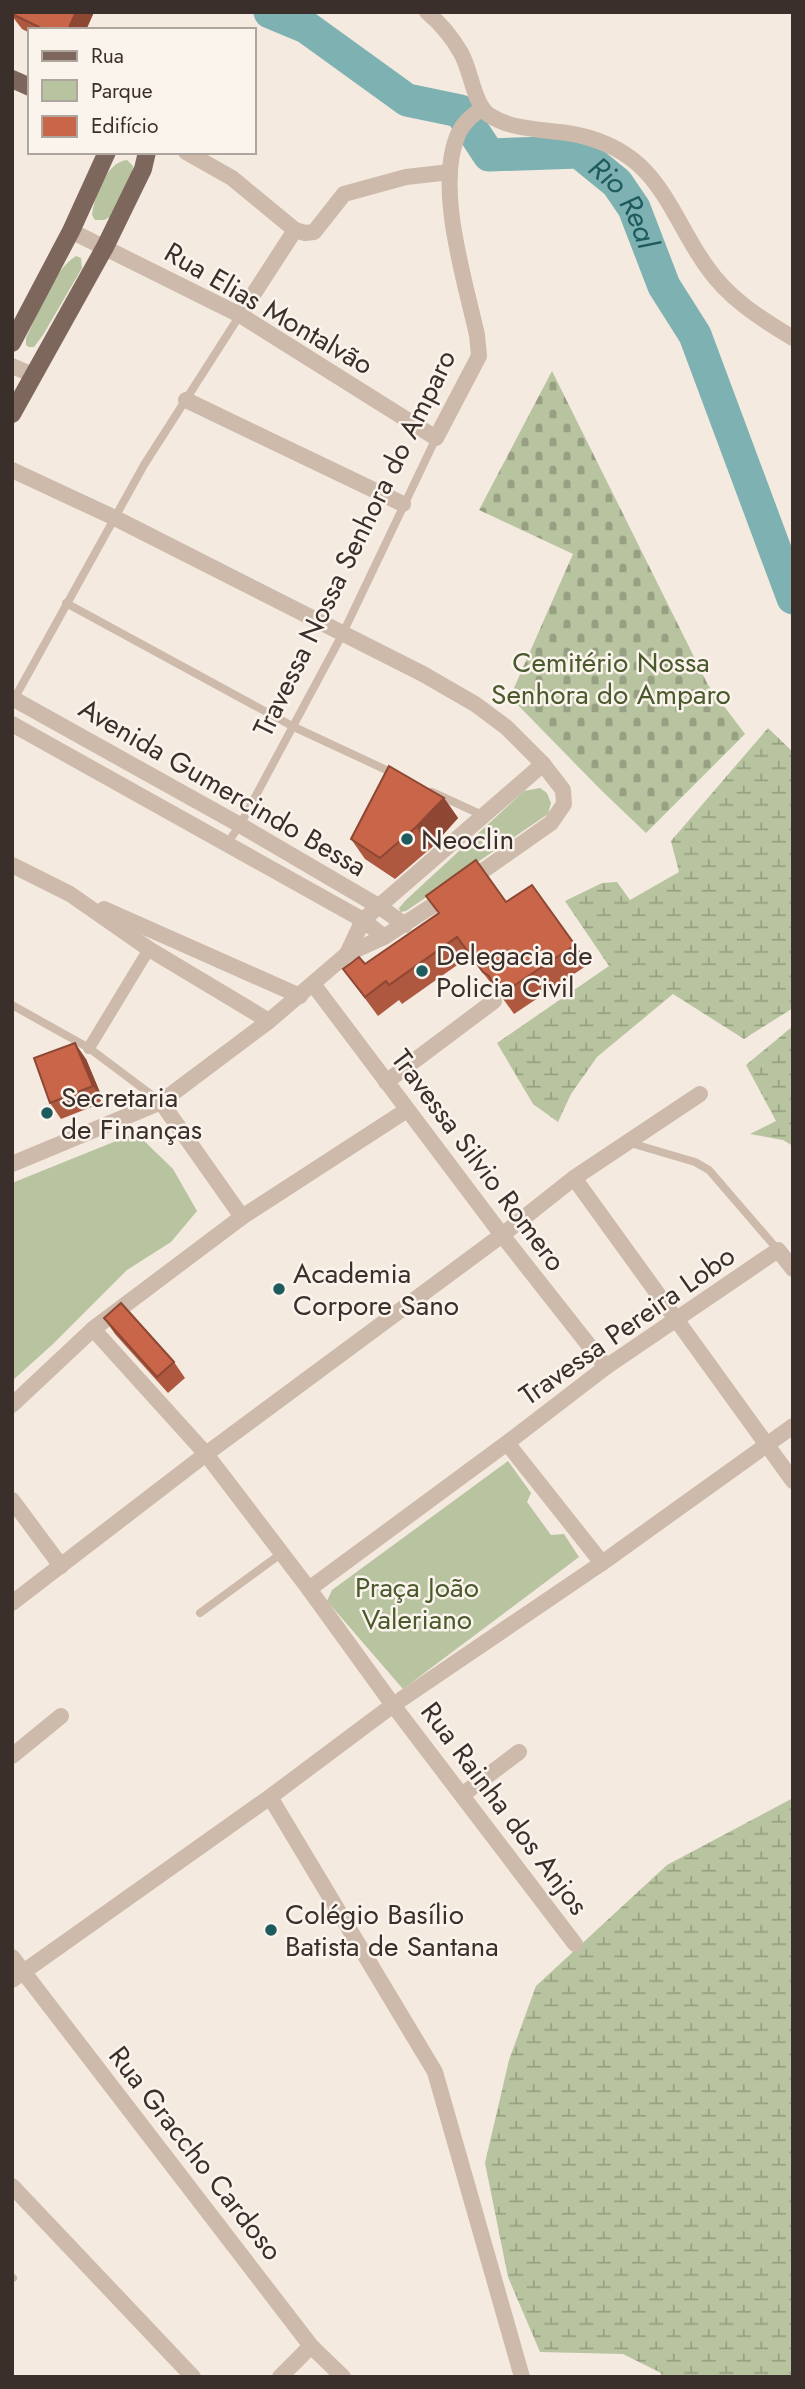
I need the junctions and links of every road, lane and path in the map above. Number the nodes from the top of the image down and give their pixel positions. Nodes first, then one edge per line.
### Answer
1 (436, 15) edge
2 (12, 79) edge
3 (28, 87) edge
4 (481, 109) junction
5 (106, 154) edge
6 (147, 154) edge
7 (190, 154) edge
8 (450, 172) junction
9 (295, 230) junction
10 (71, 231) junction
11 (105, 247) junction
12 (240, 315) junction
13 (793, 338) edge
14 (12, 343) edge
15 (12, 366) edge
16 (33, 375) junction
17 (186, 400) junction
18 (12, 414) edge
19 (436, 438) junction
20 (12, 470) edge
21 (403, 504) junction
22 (113, 517) junction
23 (66, 603) junction
24 (342, 635) junction
25 (13, 700) edge
26 (12, 724) edge
27 (294, 727) junction
28 (544, 764) junction
29 (407, 780) edge
30 (419, 786) edge
31 (482, 815) junction
32 (240, 825) junction
33 (226, 845) junction
34 (12, 864) edge
35 (70, 894) junction
36 (380, 907) junction
37 (363, 920) junction
38 (405, 925) junction
39 (384, 937) junction
40 (149, 949) junction
41 (347, 954) junction
42 (313, 984) junction
43 (300, 996) junction
44 (494, 1001) edge
45 (12, 1005) edge
46 (269, 1021) junction
47 (89, 1048) junction
48 (386, 1082) junction
49 (700, 1094) dead end
50 (161, 1102) junction
51 (407, 1110) junction
52 (627, 1142) junction
53 (12, 1164) edge
54 (574, 1178) junction
55 (242, 1217) junction
56 (502, 1234) junction
57 (778, 1250) junction
58 (793, 1269) edge
59 (675, 1320) junction
60 (93, 1329) junction
61 (606, 1367) junction
62 (12, 1405) edge
63 (793, 1426) edge
64 (507, 1443) junction
65 (765, 1445) junction
66 (206, 1454) junction
67 (793, 1481) edge
68 (12, 1500) edge
69 (282, 1553) junction
70 (603, 1563) junction
71 (61, 1566) junction
72 (309, 1589) junction
73 (12, 1603) edge
74 (200, 1612) dead end
75 (393, 1705) junction
76 (61, 1716) dead end
77 (519, 1752) dead end
78 (12, 1756) edge
79 (462, 1795) junction
80 (270, 1797) junction
81 (575, 1944) dead end
82 (12, 1957) edge
83 (18, 1975) edge
84 (12, 2186) edge
85 (311, 2346) junction
86 (193, 2377) edge
87 (280, 2377) edge
88 (343, 2377) edge
89 (522, 2377) edge

1 - 4 street
2 - 3 main road
4 - 8 street, Travessa Nossa Senhora do Amparo
4 - 13 street
5 - 10 main road
6 - 11 main road
7 - 9 street
8 - 9 street
8 - 19 street, Travessa Nossa Senhora do Amparo
9 - 12 street
10 - 11 street, Rua Elias Montalvão
10 - 14 main road
11 - 12 street, Rua Elias Montalvão
11 - 16 main road
12 - 17 lane
12 - 19 street, Rua Elias Montalvão
15 - 16 street
16 - 18 main road
17 - 21 street
17 - 22 lane
19 - 21 lane, Travessa Nossa Senhora do Amparo
20 - 22 street
21 - 24 lane, Travessa Nossa Senhora do Amparo
22 - 23 lane
22 - 24 street
23 - 25 lane
23 - 27 lane
24 - 27 lane, Travessa Nossa Senhora do Amparo
24 - 28 street
25 - 32 street, Avenida Gumercindo Bessa
26 - 33 street, Avenida Gumercindo Bessa
27 - 29 lane
27 - 32 lane, Travessa Nossa Senhora do Amparo
28 - 31 street
28 - 38 street
30 - 31 lane
31 - 36 street
32 - 33 lane, Travessa Nossa Senhora do Amparo
32 - 36 street, Avenida Gumercindo Bessa
33 - 37 street, Avenida Gumercindo Bessa
34 - 35 street
35 - 40 street
35 - 43 street
36 - 37 street
36 - 38 street, Avenida Gumercindo Bessa
37 - 39 street, Avenida Gumercindo Bessa
37 - 41 street
38 - 39 street
39 - 41 street
40 - 46 street
40 - 47 street
41 - 42 street
42 - 43 street
42 - 48 street, Travessa Silvio Romero
43 - 46 street
44 - 48 street
45 - 47 lane
46 - 50 street
47 - 50 lane
48 - 51 street, Travessa Silvio Romero
49 - 52 street
50 - 53 street
50 - 55 street
51 - 55 street
51 - 56 street, Travessa Silvio Romero
52 - 54 street
52 - 57 lane, Travessa Pereira Lobo
54 - 56 street
54 - 59 street
55 - 60 street
56 - 61 street, Travessa Silvio Romero
56 - 66 street
57 - 58 street, Travessa Pereira Lobo
57 - 59 street, Travessa Pereira Lobo
59 - 61 street, Travessa Pereira Lobo
59 - 65 street
60 - 62 street
60 - 66 street
61 - 64 street, Travessa Pereira Lobo
63 - 65 street
64 - 70 street
64 - 72 street
65 - 67 street
65 - 70 street
66 - 69 street
66 - 71 street
68 - 71 street
69 - 72 street
69 - 74 lane
70 - 75 street
71 - 73 street
72 - 75 street
75 - 79 street, Rua Rainha dos Anjos
75 - 80 street
76 - 78 street
77 - 79 street
79 - 81 street, Rua Rainha dos Anjos
80 - 83 street
80 - 89 street
82 - 83 street, Rua Graccho Cardoso
83 - 85 street, Rua Graccho Cardoso
84 - 86 street
85 - 87 street
85 - 88 street, Rua Graccho Cardoso

